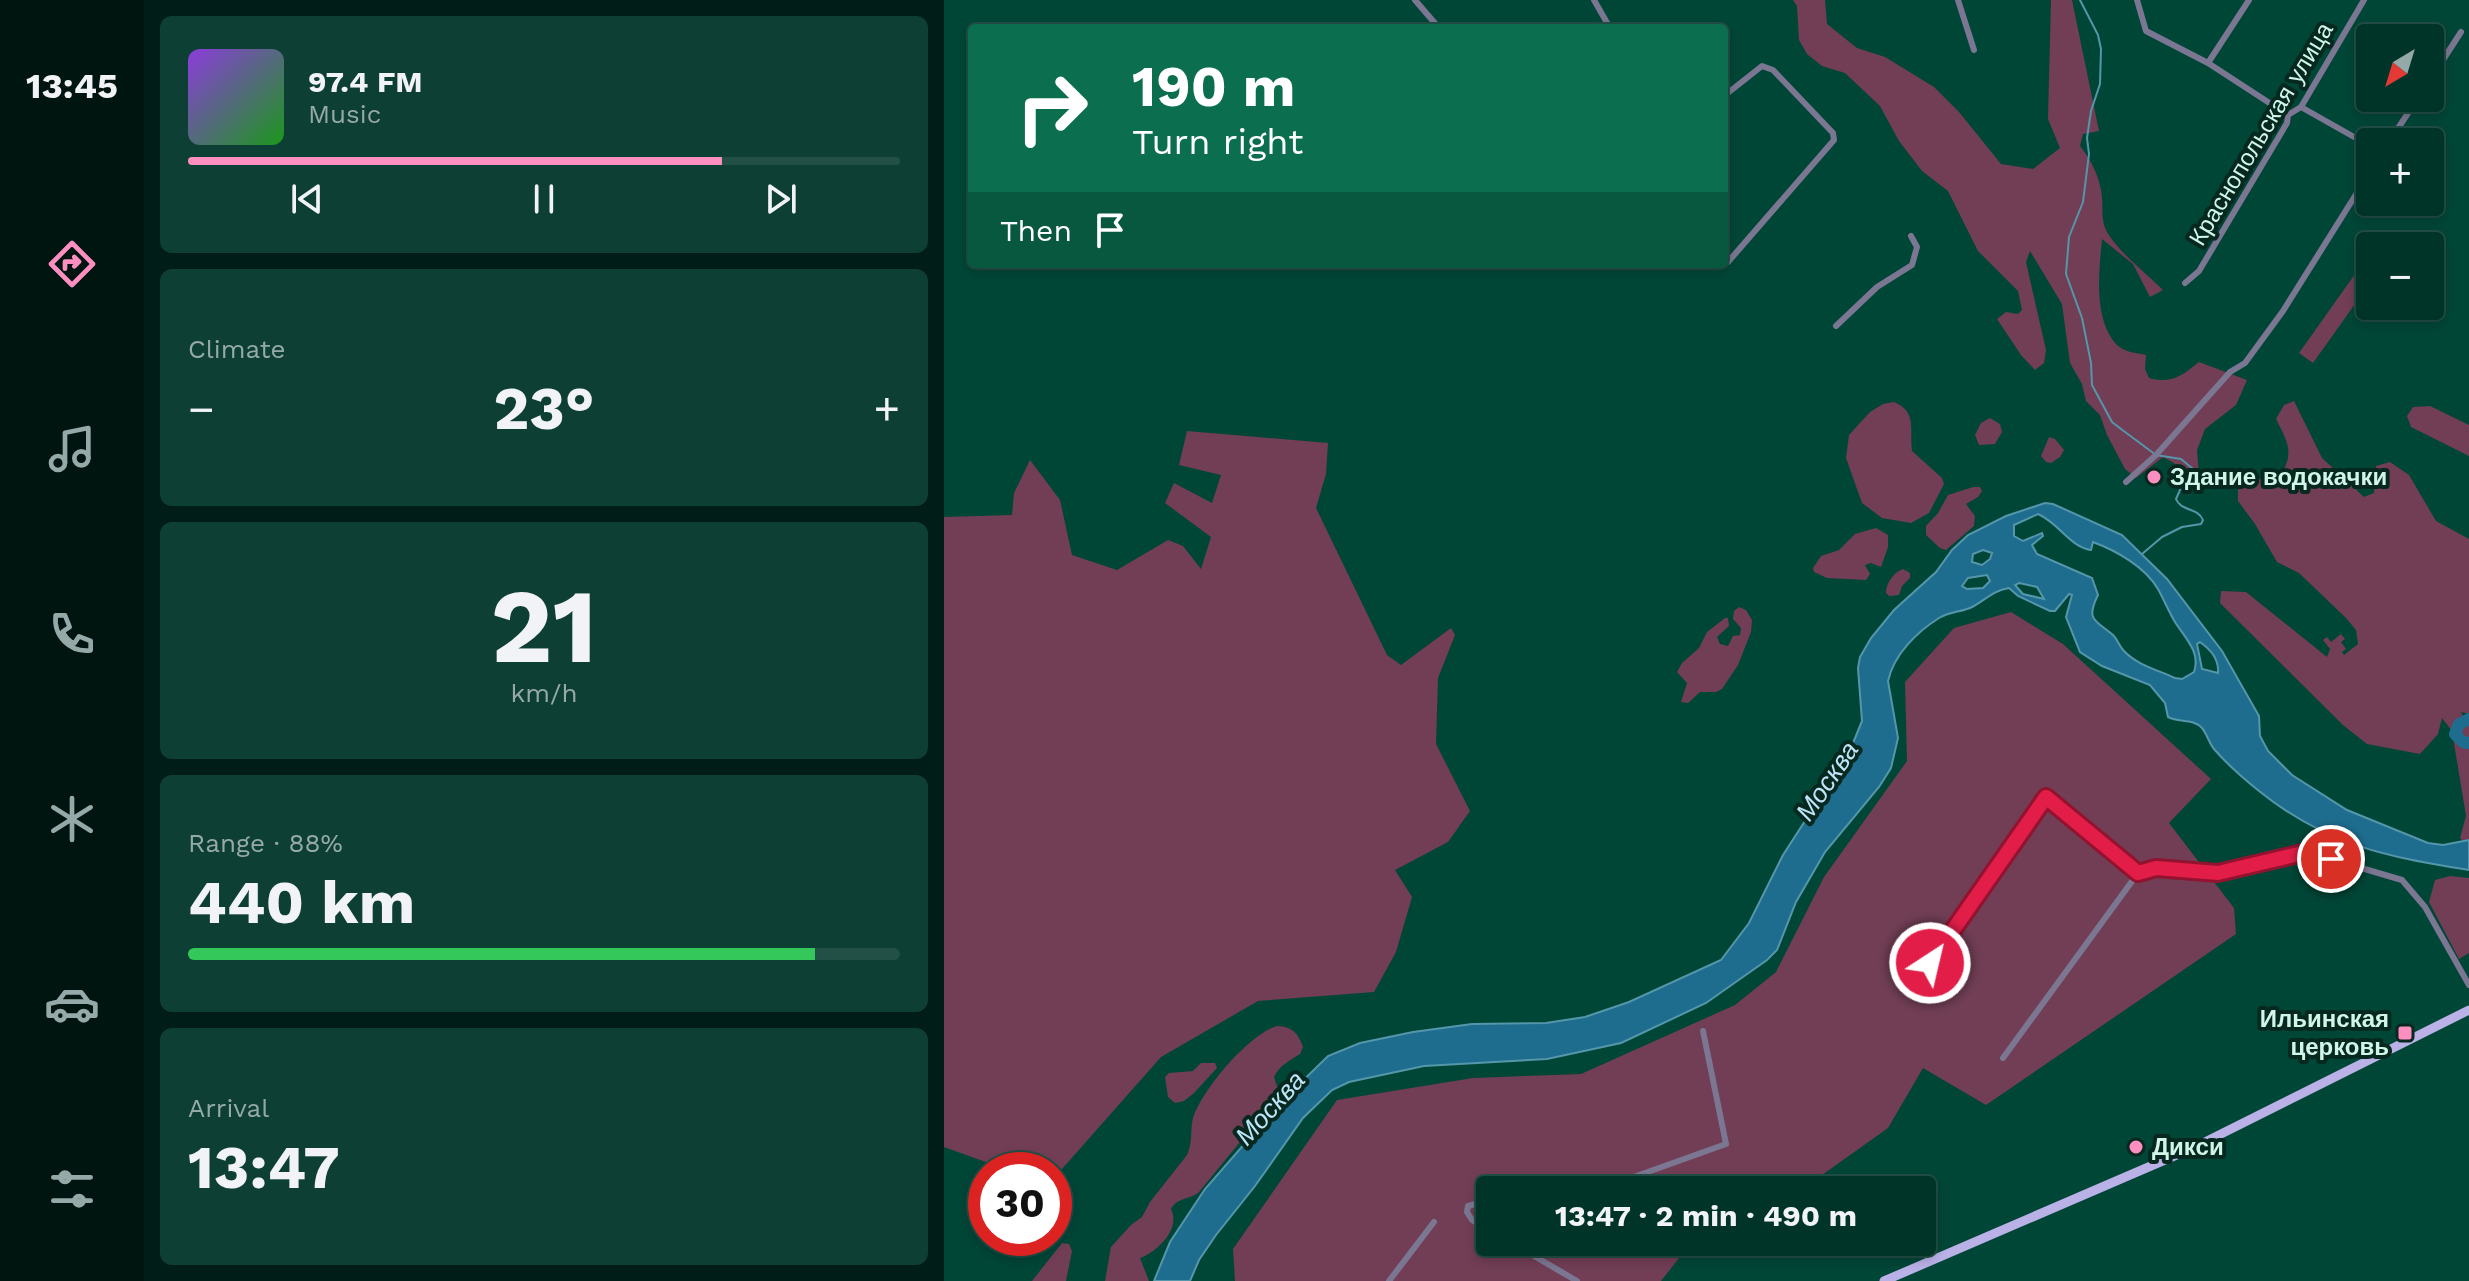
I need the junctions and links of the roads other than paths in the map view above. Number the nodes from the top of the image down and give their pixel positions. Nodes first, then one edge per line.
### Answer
1 (1415, 0) edge
2 (1594, 0) edge
3 (1958, 0) edge
4 (2145, 0) edge
5 (2249, 0) edge
6 (2364, 0) edge
7 (2138, 4) edge
8 (1436, 24) edge
9 (1608, 24) edge
10 (2461, 32) dead end
11 (1974, 50) dead end
12 (2444, 58) edge
13 (2208, 63) junction
14 (1728, 93) edge
15 (2301, 107) junction
16 (2288, 115) junction
17 (2356, 138) edge
18 (2356, 194) edge
19 (1911, 236) dead end
20 (1728, 260) edge
21 (2185, 283) dead end
22 (1836, 326) dead end
23 (2126, 482) dead end
24 (2138, 873) junction
25 (1930, 963) dead end
26 (2469, 985) edge
27 (2469, 1010) edge
28 (1703, 1031) dead end
29 (2003, 1058) dead end
30 (1637, 1176) edge
31 (1476, 1204) edge
32 (1434, 1222) dead end
33 (1476, 1222) edge
34 (1536, 1256) edge
35 (1389, 1281) edge
36 (1577, 1281) edge
37 (1884, 1281) edge

1 - 8 street
2 - 9 street
3 - 11 street
4 - 7 street
5 - 13 street
6 - 15 street, Краснопольская улица
7 - 13 street
10 - 12 street
13 - 16 street
14 - 20 street
15 - 16 street, Краснопольская улица
15 - 17 street
16 - 21 street, Краснопольская улица
18 - 23 street
19 - 22 street
24 - 25 street
24 - 26 street
24 - 29 street
27 - 37 main road
28 - 30 street
31 - 33 street
32 - 35 street
34 - 36 street

